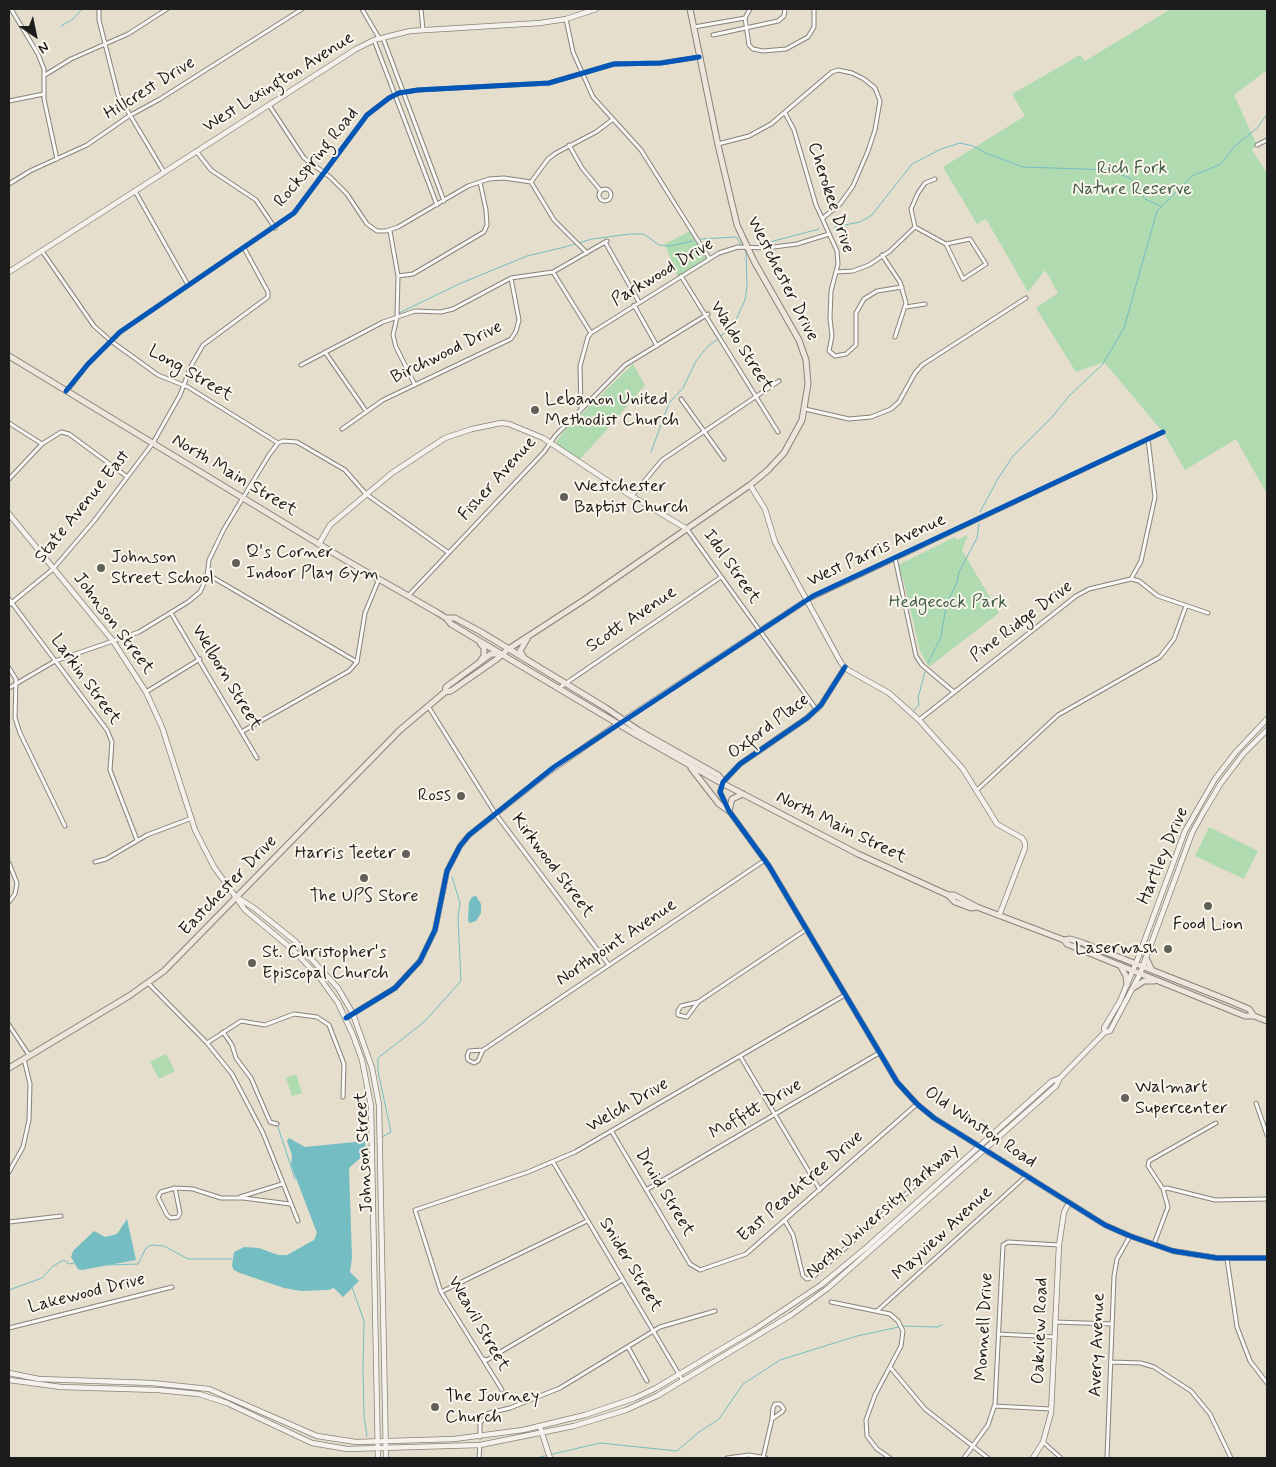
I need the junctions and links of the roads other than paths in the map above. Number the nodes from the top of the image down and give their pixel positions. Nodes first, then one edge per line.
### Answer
1 (11, 9) edge
2 (99, 9) edge
3 (167, 9) edge
4 (302, 9) edge
5 (362, 9) edge
6 (421, 9) edge
7 (596, 9) edge
8 (690, 9) edge
9 (750, 9) edge
10 (785, 9) edge
11 (814, 9) edge
12 (745, 18) junction
13 (566, 19) junction
14 (694, 27) junction
15 (747, 27) junction
16 (423, 30) junction
17 (713, 35) dead end
18 (378, 38) junction
19 (104, 43) junction
20 (699, 56) junction
21 (582, 74) junction
22 (45, 75) junction
23 (403, 92) junction
24 (44, 94) junction
25 (395, 95) junction
26 (9, 101) edge
27 (269, 105) junction
28 (785, 113) junction
29 (129, 116) junction
30 (612, 120) junction
31 (1267, 140) edge
32 (570, 145) junction
33 (718, 145) junction
34 (1257, 145) dead end
35 (196, 151) junction
36 (57, 159) junction
37 (164, 172) junction
38 (326, 173) junction
39 (935, 179) dead end
40 (480, 182) junction
41 (531, 182) junction
42 (9, 184) edge
43 (135, 191) junction
44 (601, 191) dead end
45 (444, 201) junction
46 (436, 205) junction
47 (822, 218) junction
48 (915, 227) junction
49 (275, 228) junction
50 (390, 231) junction
51 (829, 234) junction
52 (946, 244) junction
53 (747, 247) junction
54 (244, 248) junction
55 (42, 251) junction
56 (587, 253) junction
57 (882, 255) junction
58 (709, 258) junction
59 (9, 272) edge
60 (554, 272) junction
61 (836, 272) junction
62 (398, 276) junction
63 (682, 276) junction
64 (510, 278) junction
65 (188, 286) junction
66 (902, 287) junction
67 (1026, 298) dead end
68 (639, 302) junction
69 (925, 304) dead end
70 (634, 305) junction
71 (906, 307) junction
72 (706, 315) junction
73 (398, 317) junction
74 (591, 333) junction
75 (895, 337) dead end
76 (111, 341) junction
77 (657, 346) junction
78 (325, 352) junction
79 (9, 356) edge
80 (301, 365) dead end
81 (779, 381) dead end
82 (415, 385) junction
83 (184, 386) junction
84 (66, 391) junction
85 (756, 397) junction
86 (681, 398) dead end
87 (581, 408) junction
88 (806, 409) junction
89 (366, 411) junction
90 (9, 423) edge
91 (342, 429) dead end
92 (705, 431) junction
93 (778, 432) dead end
94 (1163, 432) dead end
95 (1148, 440) junction
96 (153, 443) junction
97 (278, 443) junction
98 (550, 443) junction
99 (42, 444) junction
100 (724, 459) dead end
101 (126, 476) junction
102 (9, 479) edge
103 (750, 485) junction
104 (366, 494) junction
105 (632, 496) junction
106 (242, 497) junction
107 (9, 514) edge
108 (687, 529) junction
109 (319, 544) junction
110 (449, 553) junction
111 (895, 558) junction
112 (53, 569) junction
113 (207, 574) junction
114 (721, 576) junction
115 (379, 579) junction
116 (1131, 579) junction
117 (408, 596) junction
118 (9, 600) edge
119 (807, 600) junction
120 (10, 605) edge
121 (1186, 606) junction
122 (171, 613) junction
123 (1208, 613) dead end
124 (446, 618) junction
125 (539, 628) junction
126 (760, 631) junction
127 (478, 640) junction
128 (112, 641) junction
129 (507, 650) junction
130 (502, 654) junction
131 (200, 659) junction
132 (55, 661) junction
133 (357, 662) junction
134 (527, 662) junction
135 (845, 667) junction
136 (9, 668) edge
137 (472, 668) junction
138 (564, 683) junction
139 (15, 685) junction
140 (9, 688) edge
141 (559, 688) junction
142 (146, 692) junction
143 (445, 692) junction
144 (954, 692) junction
145 (427, 706) junction
146 (817, 710) junction
147 (1267, 719) edge
148 (919, 720) junction
149 (622, 722) junction
150 (1267, 730) edge
151 (243, 731) junction
152 (257, 758) dead end
153 (688, 764) junction
154 (723, 782) junction
155 (976, 790) junction
156 (743, 794) junction
157 (729, 811) junction
158 (495, 812) junction
159 (192, 818) junction
160 (65, 826) dead end
161 (137, 840) junction
162 (765, 859) junction
163 (95, 862) dead end
164 (9, 863) edge
165 (948, 895) junction
166 (958, 896) junction
167 (237, 898) junction
168 (952, 901) junction
169 (9, 902) edge
170 (974, 906) junction
171 (999, 916) junction
172 (807, 929) junction
173 (1064, 940) junction
174 (1082, 943) junction
175 (1076, 948) junction
176 (1146, 958) junction
177 (1120, 964) junction
178 (1136, 964) junction
179 (609, 965) junction
180 (1143, 966) junction
181 (1133, 970) junction
182 (1153, 970) junction
183 (1140, 974) junction
184 (1159, 982) junction
185 (148, 983) junction
186 (1126, 985) junction
187 (1133, 988) junction
188 (845, 995) junction
189 (698, 1002) junction
190 (353, 1014) junction
191 (1254, 1016) junction
192 (346, 1018) junction
193 (1267, 1021) edge
194 (9, 1025) edge
195 (223, 1032) junction
196 (1105, 1032) junction
197 (207, 1043) junction
198 (483, 1050) junction
199 (879, 1053) junction
200 (29, 1055) junction
201 (740, 1056) junction
202 (24, 1058) junction
203 (9, 1068) edge
204 (1060, 1078) junction
205 (343, 1097) dead end
206 (1256, 1103) dead end
207 (917, 1104) junction
208 (775, 1115) junction
209 (1216, 1123) dead end
210 (277, 1124) dead end
211 (612, 1132) junction
212 (1267, 1135) edge
213 (979, 1146) junction
214 (986, 1150) junction
215 (946, 1158) dead end
216 (553, 1162) junction
217 (9, 1172) edge
218 (1026, 1176) junction
219 (282, 1184) junction
220 (175, 1188) junction
221 (1163, 1189) junction
222 (646, 1190) junction
223 (820, 1190) junction
224 (237, 1198) junction
225 (1267, 1199) edge
226 (1069, 1203) junction
227 (290, 1204) junction
228 (415, 1214) joint
229 (61, 1216) dead end
230 (298, 1221) dead end
231 (587, 1221) junction
232 (785, 1221) junction
233 (9, 1222) edge
234 (1130, 1236) junction
235 (1059, 1245) junction
236 (1154, 1245) junction
237 (1227, 1258) junction
238 (1267, 1258) edge
239 (693, 1267) joint
240 (622, 1280) junction
241 (172, 1287) dead end
242 (441, 1292) junction
243 (831, 1302) dead end
244 (715, 1311) dead end
245 (877, 1311) junction
246 (1055, 1322) junction
247 (1112, 1324) junction
248 (9, 1328) edge
249 (653, 1331) junction
250 (998, 1334) junction
251 (1055, 1337) junction
252 (628, 1347) junction
253 (482, 1358) junction
254 (1111, 1362) junction
255 (890, 1367) junction
256 (9, 1374) edge
257 (679, 1375) junction
258 (9, 1380) edge
259 (647, 1381) dead end
260 (683, 1382) junction
261 (1267, 1384) edge
262 (502, 1390) dead end
263 (994, 1406) junction
264 (1051, 1409) junction
265 (772, 1418) junction
266 (540, 1427) junction
267 (542, 1434) junction
268 (480, 1437) junction
269 (387, 1440) junction
270 (377, 1441) junction
271 (1042, 1442) junction
272 (480, 1445) junction
273 (972, 1447) junction
274 (386, 1449) junction
275 (378, 1450) junction
276 (378, 1458) edge
277 (386, 1458) edge
278 (479, 1458) edge
279 (550, 1458) edge
280 (727, 1458) edge
281 (764, 1458) edge
282 (890, 1458) edge
283 (964, 1458) edge
284 (988, 1458) edge
285 (1033, 1458) edge
286 (1061, 1458) edge
287 (1107, 1458) edge
288 (1231, 1458) edge

1 - 22 street
2 - 19 street
3 - 19 street
4 - 29 street, Hillcrest Drive
5 - 18 street
6 - 16 street
7 - 13 street, West Lexington Avenue
8 - 14 main road, Westchester Drive
9 - 12 street
10 - 15 street
11 - 15 street
12 - 14 street
12 - 15 street
13 - 16 street, West Lexington Avenue
13 - 21 street
14 - 20 main road, Westchester Drive
15 - 17 street
16 - 18 street, West Lexington Avenue
18 - 23 street
18 - 25 street
18 - 27 street, West Lexington Avenue
19 - 22 street
19 - 29 street
20 - 21 street, Rockspring Road
20 - 33 main road, Westchester Drive
21 - 23 street, Rockspring Road
21 - 30 street
22 - 24 street
23 - 25 street, Rockspring Road
23 - 45 street
24 - 26 street
24 - 36 street
25 - 38 street, Rockspring Road
25 - 46 street
27 - 35 street, West Lexington Avenue
27 - 38 street
28 - 33 street
28 - 47 street, Cherokee Drive
28 - 47 street
29 - 36 street, Hillcrest Drive
29 - 37 street
30 - 32 street
30 - 58 street
31 - 34 street
32 - 41 street
32 - 44 street
33 - 53 main road, Westchester Drive
35 - 37 street, West Lexington Avenue
35 - 49 street
36 - 42 street, Hillcrest Drive
37 - 43 street, West Lexington Avenue
38 - 49 street, Rockspring Road
38 - 50 street
39 - 48 street
40 - 41 street
40 - 45 street
40 - 62 street
41 - 56 street
43 - 55 street, West Lexington Avenue
43 - 65 street
45 - 46 street
46 - 50 street
47 - 51 street, Cherokee Drive
48 - 52 street
48 - 57 street
49 - 54 street, Rockspring Road
50 - 62 street
51 - 53 street, Parkwood Drive
51 - 61 street, Cherokee Drive
52 - 52 street
53 - 58 street, Parkwood Drive
53 - 88 main road, Westchester Drive
54 - 65 street, Rockspring Road
54 - 83 street, State Avenue East
55 - 59 street, West Lexington Avenue
55 - 76 street, Long Street
56 - 60 street
56 - 68 street
57 - 61 street
57 - 66 street
58 - 63 street, Parkwood Drive
60 - 64 street
60 - 74 street
61 - 66 street, Cherokee Drive
62 - 73 street
63 - 68 street, Parkwood Drive
63 - 72 street, Waldo Street
64 - 73 street
64 - 82 street, Birchwood Drive
65 - 76 street, Rockspring Road
66 - 71 street
67 - 88 street
68 - 70 street, Parkwood Drive
69 - 71 street
70 - 74 street, Parkwood Drive
70 - 77 street
71 - 75 street
72 - 77 street, Fisher Avenue
72 - 85 street, Waldo Street
73 - 78 street
73 - 82 street
74 - 87 street
76 - 83 street, Long Street
76 - 84 street, Rockspring Road
77 - 87 street, Fisher Avenue
78 - 80 street
78 - 89 street
79 - 84 main road, North Main Street
81 - 85 street
82 - 89 street, Birchwood Drive
83 - 96 street, State Avenue East
83 - 97 street, Long Street
84 - 96 main road, North Main Street
85 - 92 street
85 - 93 street, Waldo Street
86 - 92 street
87 - 98 street, Fisher Avenue
88 - 103 main road, Westchester Drive
89 - 91 street, Birchwood Drive
90 - 99 street
92 - 100 street
92 - 105 street
94 - 95 street, West Parris Avenue
95 - 111 street, West Parris Avenue
95 - 116 street
96 - 101 street, State Avenue East
96 - 106 main road, North Main Street
97 - 104 street
97 - 106 street
98 - 104 street, Idol Street
98 - 105 street, Idol Street
98 - 110 street, Fisher Avenue
99 - 101 street
99 - 102 street
101 - 112 street, State Avenue East
103 - 108 main road, Westchester Drive
103 - 119 street
104 - 109 street, Idol Street
104 - 110 street
105 - 108 street, Idol Street
106 - 109 main road, North Main Street
106 - 113 street
107 - 112 street, Johnson Street
108 - 114 street, Idol Street
108 - 125 main road, Westchester Drive
109 - 115 main road, North Main Street
110 - 117 street, Fisher Avenue
111 - 119 street, West Parris Avenue
111 - 144 street
112 - 120 street, State Avenue East
112 - 128 street, Johnson Street
113 - 122 street
113 - 133 street
114 - 126 street, Idol Street
114 - 138 street, Scott Avenue
115 - 117 main road, North Main Street
115 - 133 street
116 - 121 street
116 - 144 street, Pine Ridge Drive
117 - 124 main road, North Main Street
118 - 120 street, Larkin Street
119 - 126 street, West Parris Avenue
119 - 135 street
120 - 132 street, Larkin Street
121 - 123 street
121 - 155 street
122 - 128 street
122 - 131 street, Welborn Street
124 - 127 main road, North Main Street
124 - 129 main road, North Main Street
125 - 129 main road, Westchester Drive
125 - 134 main road
126 - 146 street, Idol Street
126 - 149 street, West Parris Avenue
127 - 130 main road, North Main Street
127 - 137 main road
128 - 132 street
128 - 142 street, Johnson Street
129 - 130 main road, Westchester Drive
129 - 134 main road, North Main Street
130 - 137 main road, Eastchester Drive
130 - 141 main road, North Main Street
130 - 143 main road, Eastchester Drive
131 - 142 street
131 - 151 street, Welborn Street
132 - 139 street
132 - 161 street, Larkin Street
133 - 151 street
134 - 138 main road, North Main Street
135 - 146 street, Oxford Place
135 - 148 street
136 - 139 street
137 - 143 main road, Eastchester Drive
138 - 141 street, Scott Avenue
138 - 149 main road, North Main Street
139 - 140 street
139 - 160 street
141 - 149 main road, North Main Street
142 - 159 street, Johnson Street
143 - 145 main road, Eastchester Drive
144 - 148 street, Pine Ridge Drive
145 - 158 street, Kirkwood Street
145 - 167 main road, Eastchester Drive
146 - 154 street, Oxford Place
147 - 178 street, Hartley Drive
148 - 155 street
149 - 153 main road, North Main Street
149 - 154 main road, North Main Street
149 - 158 street, West Parris Avenue
150 - 176 street, Hartley Drive
151 - 152 street, Welborn Street
153 - 154 main road, North Main Street
153 - 157 main road
154 - 156 main road, North Main Street
154 - 157 street, Old Winston Road
155 - 171 street
156 - 157 main road
156 - 165 main road, North Main Street
157 - 162 street, Old Winston Road
158 - 179 street, Kirkwood Street
158 - 190 street, West Parris Avenue
159 - 161 street
159 - 167 street, Johnson Street
161 - 163 street
162 - 172 street, Old Winston Road
162 - 179 street, Northpoint Avenue
164 - 169 street
165 - 166 main road, North Main Street
165 - 168 main road
166 - 168 main road
166 - 170 main road, North Main Street
167 - 185 main road, Eastchester Drive
167 - 190 street, Johnson Street
167 - 192 street, Johnson Street
168 - 170 main road, North Main Street
170 - 171 main road, North Main Street
171 - 173 main road, North Main Street
172 - 188 street, Old Winston Road
172 - 189 street
173 - 174 main road, North Main Street
173 - 175 main road, North Main Street
174 - 175 main road
174 - 178 main road, North Main Street
175 - 177 main road, North Main Street
176 - 180 street, Hartley Drive
176 - 182 main road
177 - 181 main road, North Main Street
177 - 186 main road
178 - 180 main road, North Main Street
178 - 181 street, Hartley Drive
179 - 198 street, Northpoint Avenue
180 - 182 main road, North Main Street
180 - 183 street
181 - 183 main road, North Main Street
181 - 186 street
182 - 191 main road, North Main Street
183 - 184 main road, North Main Street
183 - 187 street
184 - 187 main road
184 - 191 main road, North Main Street
185 - 197 street
185 - 200 main road, Eastchester Drive
186 - 196 street
187 - 196 street
188 - 199 street, Old Winston Road
188 - 201 street, Welch Drive
189 - 189 street
190 - 192 street, West Parris Avenue
190 - 269 street, Johnson Street
191 - 193 main road, North Main Street
192 - 270 street, Johnson Street
194 - 200 street
195 - 197 street
195 - 205 street
195 - 210 street
196 - 204 street
197 - 219 street
198 - 198 street, Northpoint Avenue
199 - 207 street, Old Winston Road
199 - 208 street, Moffitt Drive
200 - 202 main road, Eastchester Drive
201 - 208 street
201 - 211 street, Welch Drive
202 - 203 main road, Eastchester Drive
202 - 217 street
204 - 213 street, North University Parkway
204 - 214 street, North University Parkway
206 - 212 street
207 - 213 street, Old Winston Road
207 - 223 street, East Peachtree Drive
208 - 222 street, Moffitt Drive
208 - 223 street
209 - 221 street
211 - 216 street, Welch Drive
211 - 222 street, Druid Street
213 - 214 street, Old Winston Road
213 - 257 street, North University Parkway
214 - 218 street, Old Winston Road
214 - 260 street, North University Parkway
215 - 232 street
216 - 228 street, Welch Drive
216 - 231 street, Snider Street
218 - 226 street, Old Winston Road
218 - 245 street, Mayview Avenue
219 - 224 street
219 - 227 street
220 - 220 street
220 - 224 street
221 - 225 street
221 - 236 street
222 - 239 street, Druid Street
223 - 232 street, East Peachtree Drive
224 - 227 street
226 - 234 street, Old Winston Road
226 - 235 street, Oakview Road
227 - 230 street
228 - 242 street, Weavil Street
229 - 233 street
231 - 240 street, Snider Street
231 - 242 street
232 - 239 street, East Peachtree Drive
234 - 236 street, Old Winston Road
234 - 247 street, Avery Avenue
235 - 246 street, Oakview Road
235 - 250 street, Monnell Drive
236 - 237 street, Old Winston Road
237 - 238 street, Old Winston Road
237 - 261 street
240 - 249 street, Snider Street
240 - 253 street
241 - 248 street, Lakewood Drive
242 - 253 street, Weavil Street
243 - 245 street
244 - 249 street
245 - 255 street
246 - 247 street
246 - 251 street, Oakview Road
247 - 254 street, Avery Avenue
249 - 252 street
249 - 257 street, Snider Street
250 - 251 street
250 - 263 street, Monnell Drive
251 - 264 street, Oakview Road
252 - 259 street
252 - 268 street
253 - 262 street, Weavil Street
254 - 287 street, Avery Avenue
254 - 288 street
255 - 273 street
255 - 282 street
256 - 270 street, North University Parkway
257 - 260 street, Snider Street
257 - 266 street, North University Parkway
258 - 275 street, North University Parkway
260 - 267 street, North University Parkway
263 - 264 street
263 - 273 street, Monnell Drive
264 - 271 street, Oakview Road
265 - 265 street
265 - 281 street
266 - 267 street
266 - 268 street, North University Parkway
267 - 272 street, North University Parkway
267 - 279 street
268 - 269 street, North University Parkway
269 - 270 street, North University Parkway
269 - 274 street, Johnson Street
270 - 275 street, Johnson Street
271 - 285 street, Oakview Road
271 - 286 street
272 - 274 street, North University Parkway
272 - 278 street
273 - 283 street, Monnell Drive
273 - 284 street
274 - 275 street, North University Parkway
274 - 277 street, Johnson Street
275 - 276 street, Johnson Street
280 - 281 street

